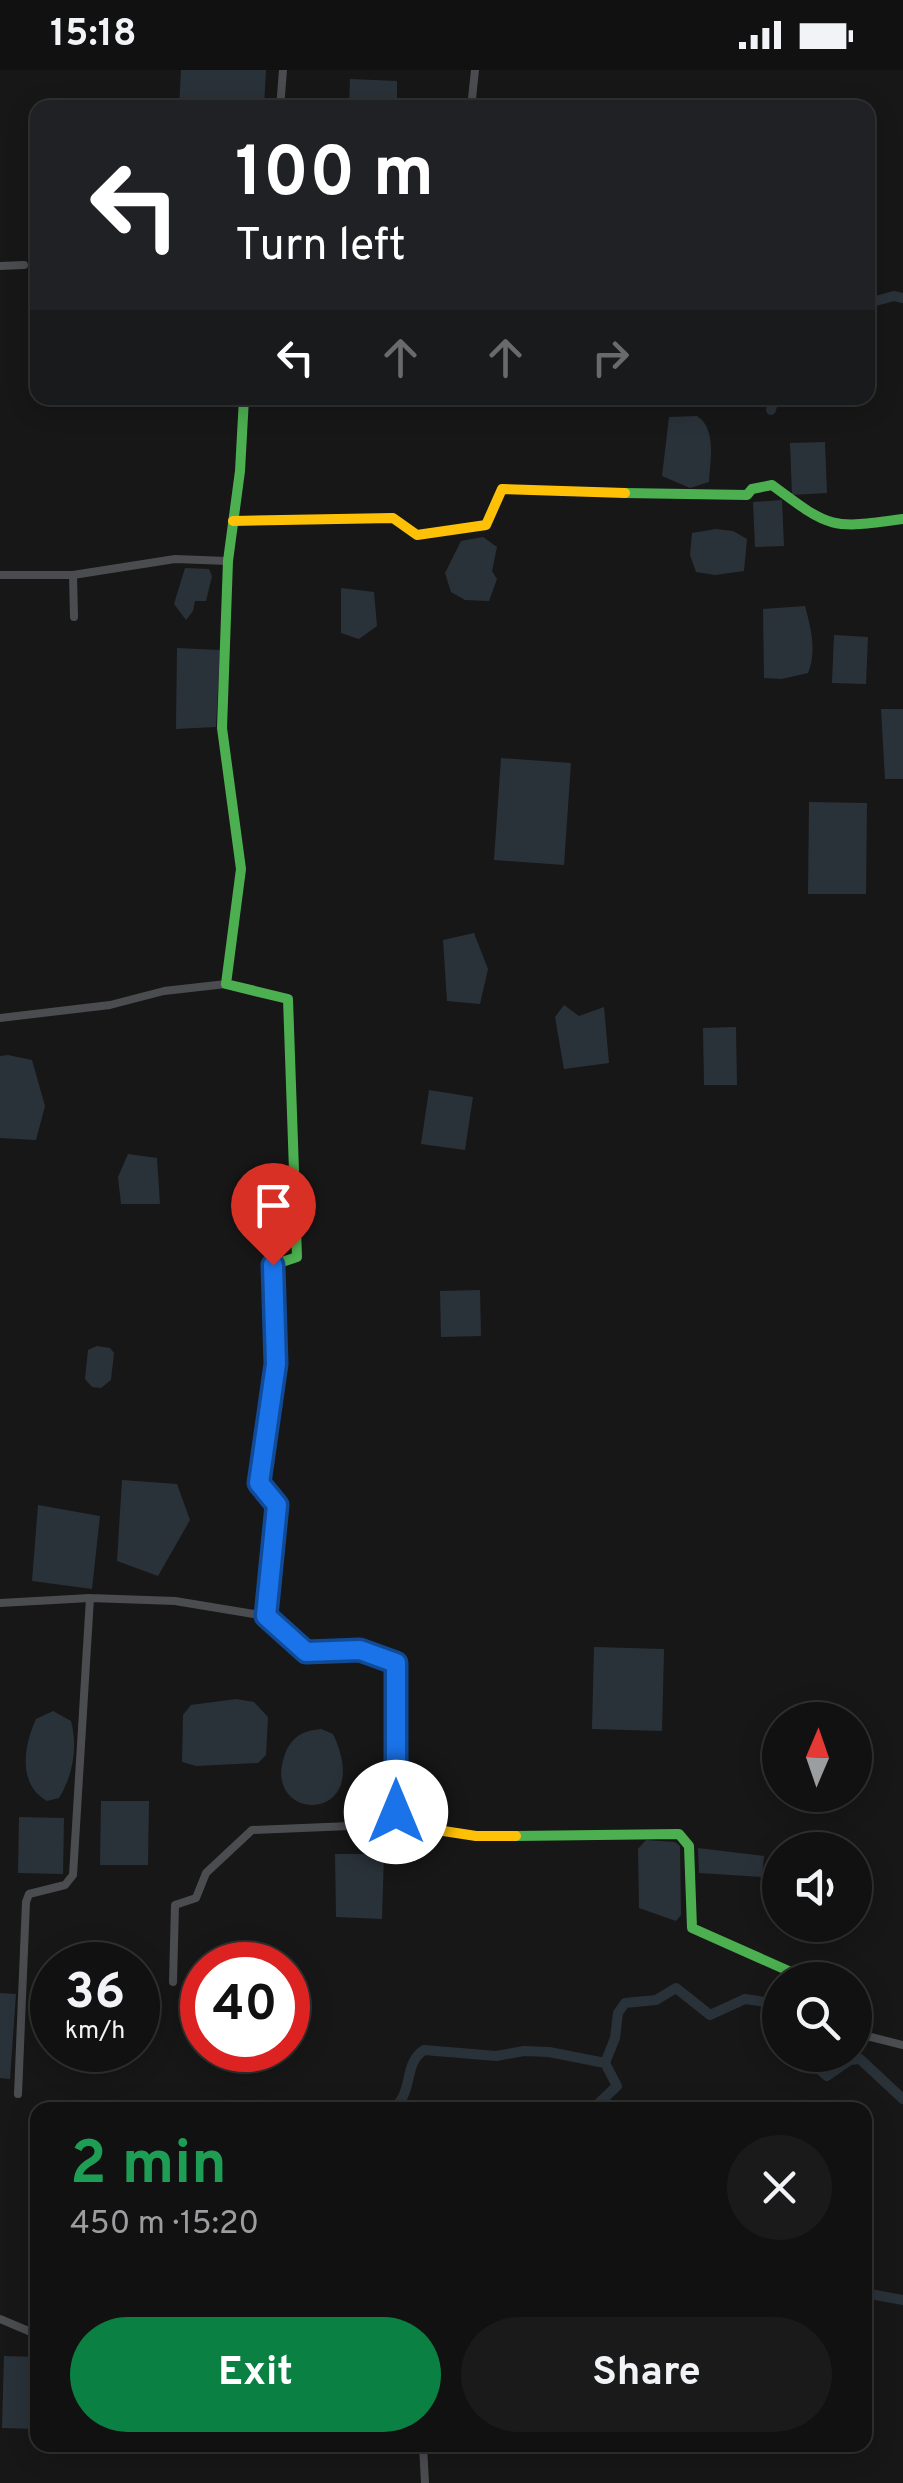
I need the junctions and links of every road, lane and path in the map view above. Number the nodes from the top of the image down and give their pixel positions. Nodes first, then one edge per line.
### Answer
1 (283, 70) edge
2 (476, 70) edge
3 (281, 100) edge
4 (472, 100) edge
5 (24, 265) dead end
6 (0, 266) edge
7 (244, 405) edge
8 (903, 520) edge
9 (233, 521) junction
10 (228, 561) junction
11 (0, 575) edge
12 (74, 575) junction
13 (74, 617) dead end
14 (226, 984) junction
15 (0, 1018) edge
16 (90, 1598) junction
17 (0, 1603) edge
18 (266, 1616) junction
19 (398, 1824) junction
20 (768, 1962) edge
21 (173, 1982) dead end
22 (872, 2037) edge
23 (903, 2045) edge
24 (18, 2094) dead end
25 (0, 2318) edge
26 (30, 2331) edge
27 (423, 2452) edge
28 (425, 2483) edge

1 - 3 street
2 - 4 street
5 - 6 street
7 - 9 street
8 - 9 street
9 - 10 street
10 - 12 street
10 - 14 street
11 - 12 street
12 - 13 street
14 - 15 street
14 - 18 street
16 - 17 street
16 - 18 street
16 - 24 street
18 - 19 street
19 - 20 street
19 - 21 street
22 - 23 street
25 - 26 street
27 - 28 street

